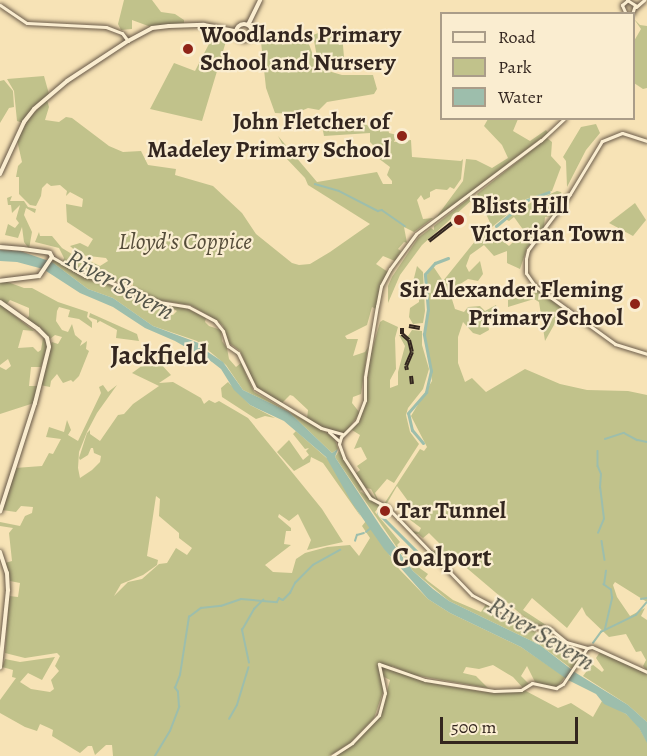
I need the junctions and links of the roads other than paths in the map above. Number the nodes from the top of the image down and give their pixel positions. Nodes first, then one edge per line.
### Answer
1 (260, 0) edge
2 (629, 1) edge
3 (643, 1) edge
4 (622, 2) edge
5 (0, 5) edge
6 (636, 8) junction
7 (633, 12) edge
8 (248, 25) junction
9 (235, 31) junction
10 (128, 41) junction
11 (563, 120) edge
12 (647, 141) edge
13 (0, 174) edge
14 (0, 247) edge
15 (52, 258) junction
16 (1, 280) edge
17 (0, 302) edge
18 (647, 354) edge
19 (327, 431) junction
20 (341, 437) junction
21 (0, 512) edge
22 (0, 552) edge
23 (587, 648) junction
24 (0, 668) edge
25 (647, 672) edge
26 (332, 756) edge

1 - 8 main road
2 - 3 street
2 - 4 street
2 - 6 street
3 - 6 street
5 - 10 street
6 - 7 street
8 - 9 main road
8 - 9 main road
9 - 10 main road
10 - 13 main road
11 - 20 street
12 - 18 street
14 - 15 main road
15 - 16 main road
15 - 19 street
17 - 21 main road
19 - 20 street
19 - 20 street
20 - 23 street
22 - 24 main road
23 - 25 street
23 - 26 street

